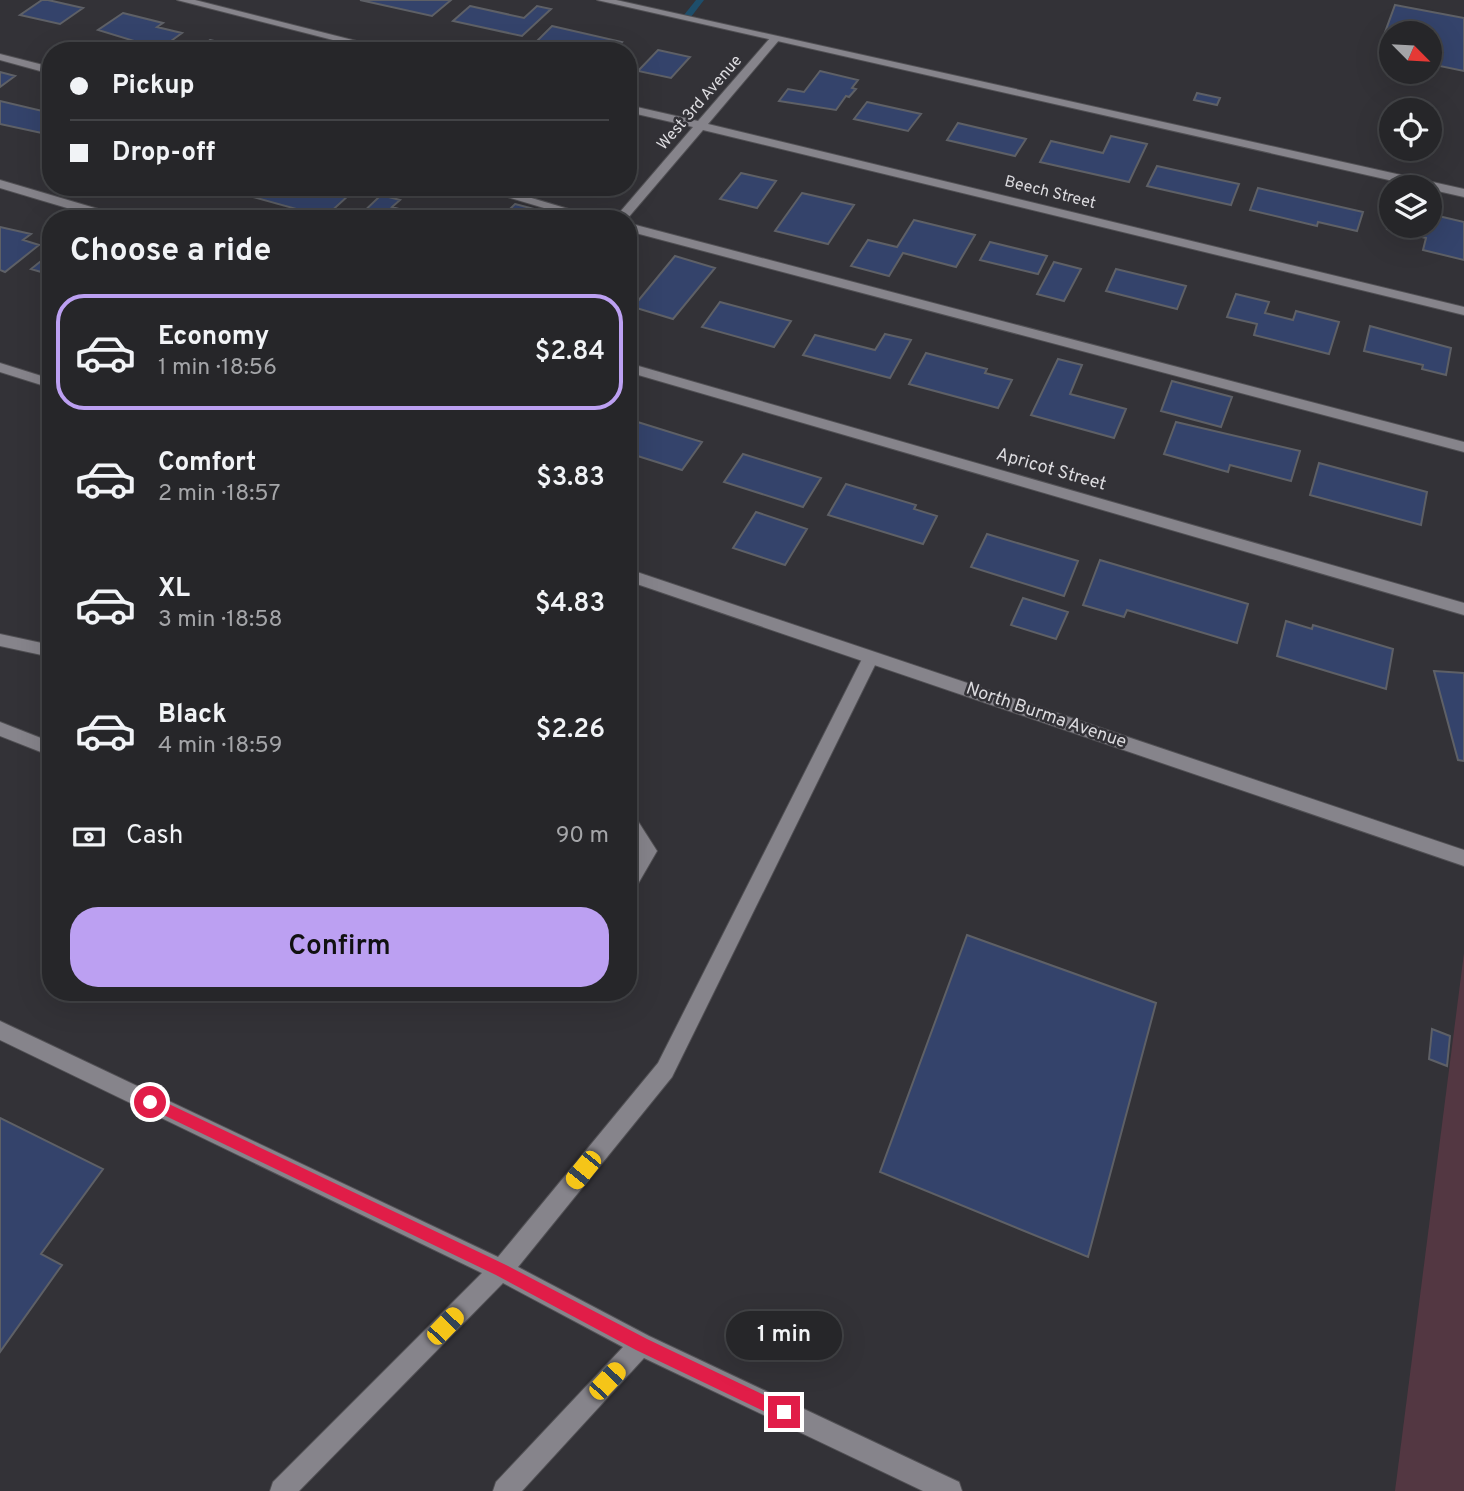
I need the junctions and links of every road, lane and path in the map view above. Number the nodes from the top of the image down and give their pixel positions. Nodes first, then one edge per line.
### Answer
1 (182, 0) edge
2 (601, 0) edge
3 (775, 39) junction
4 (354, 42) edge
5 (0, 57) edge
6 (42, 69) edge
7 (637, 110) edge
8 (701, 126) junction
9 (0, 184) edge
10 (1464, 193) edge
11 (513, 196) edge
12 (88, 210) edge
13 (563, 210) edge
14 (628, 210) edge
15 (637, 229) edge
16 (1464, 311) edge
17 (0, 367) edge
18 (637, 371) edge
19 (42, 381) edge
20 (1464, 447) edge
21 (637, 578) edge
22 (1464, 609) edge
23 (0, 640) edge
24 (42, 650) edge
25 (871, 657) junction
26 (0, 729) edge
27 (42, 745) edge
28 (637, 834) edge
29 (1464, 858) edge
30 (637, 869) edge
31 (0, 1030) edge
32 (501, 1270) junction
33 (641, 1344) junction
34 (282, 1491) edge
35 (505, 1491) edge
36 (950, 1491) edge

1 - 4 street
2 - 3 street
3 - 8 street, West 3rd Avenue
3 - 10 street
5 - 6 street
7 - 8 street, Beech Street
8 - 14 street, West 3rd Avenue
8 - 16 street, Beech Street
9 - 12 street
11 - 13 street
15 - 20 street
17 - 19 street
18 - 22 street, Apricot Street
21 - 25 street, North Burma Avenue
23 - 24 street
25 - 29 street, North Burma Avenue
25 - 32 street
26 - 27 street
28 - 30 street
31 - 32 street
32 - 33 street
32 - 34 street
33 - 35 street
33 - 36 street

